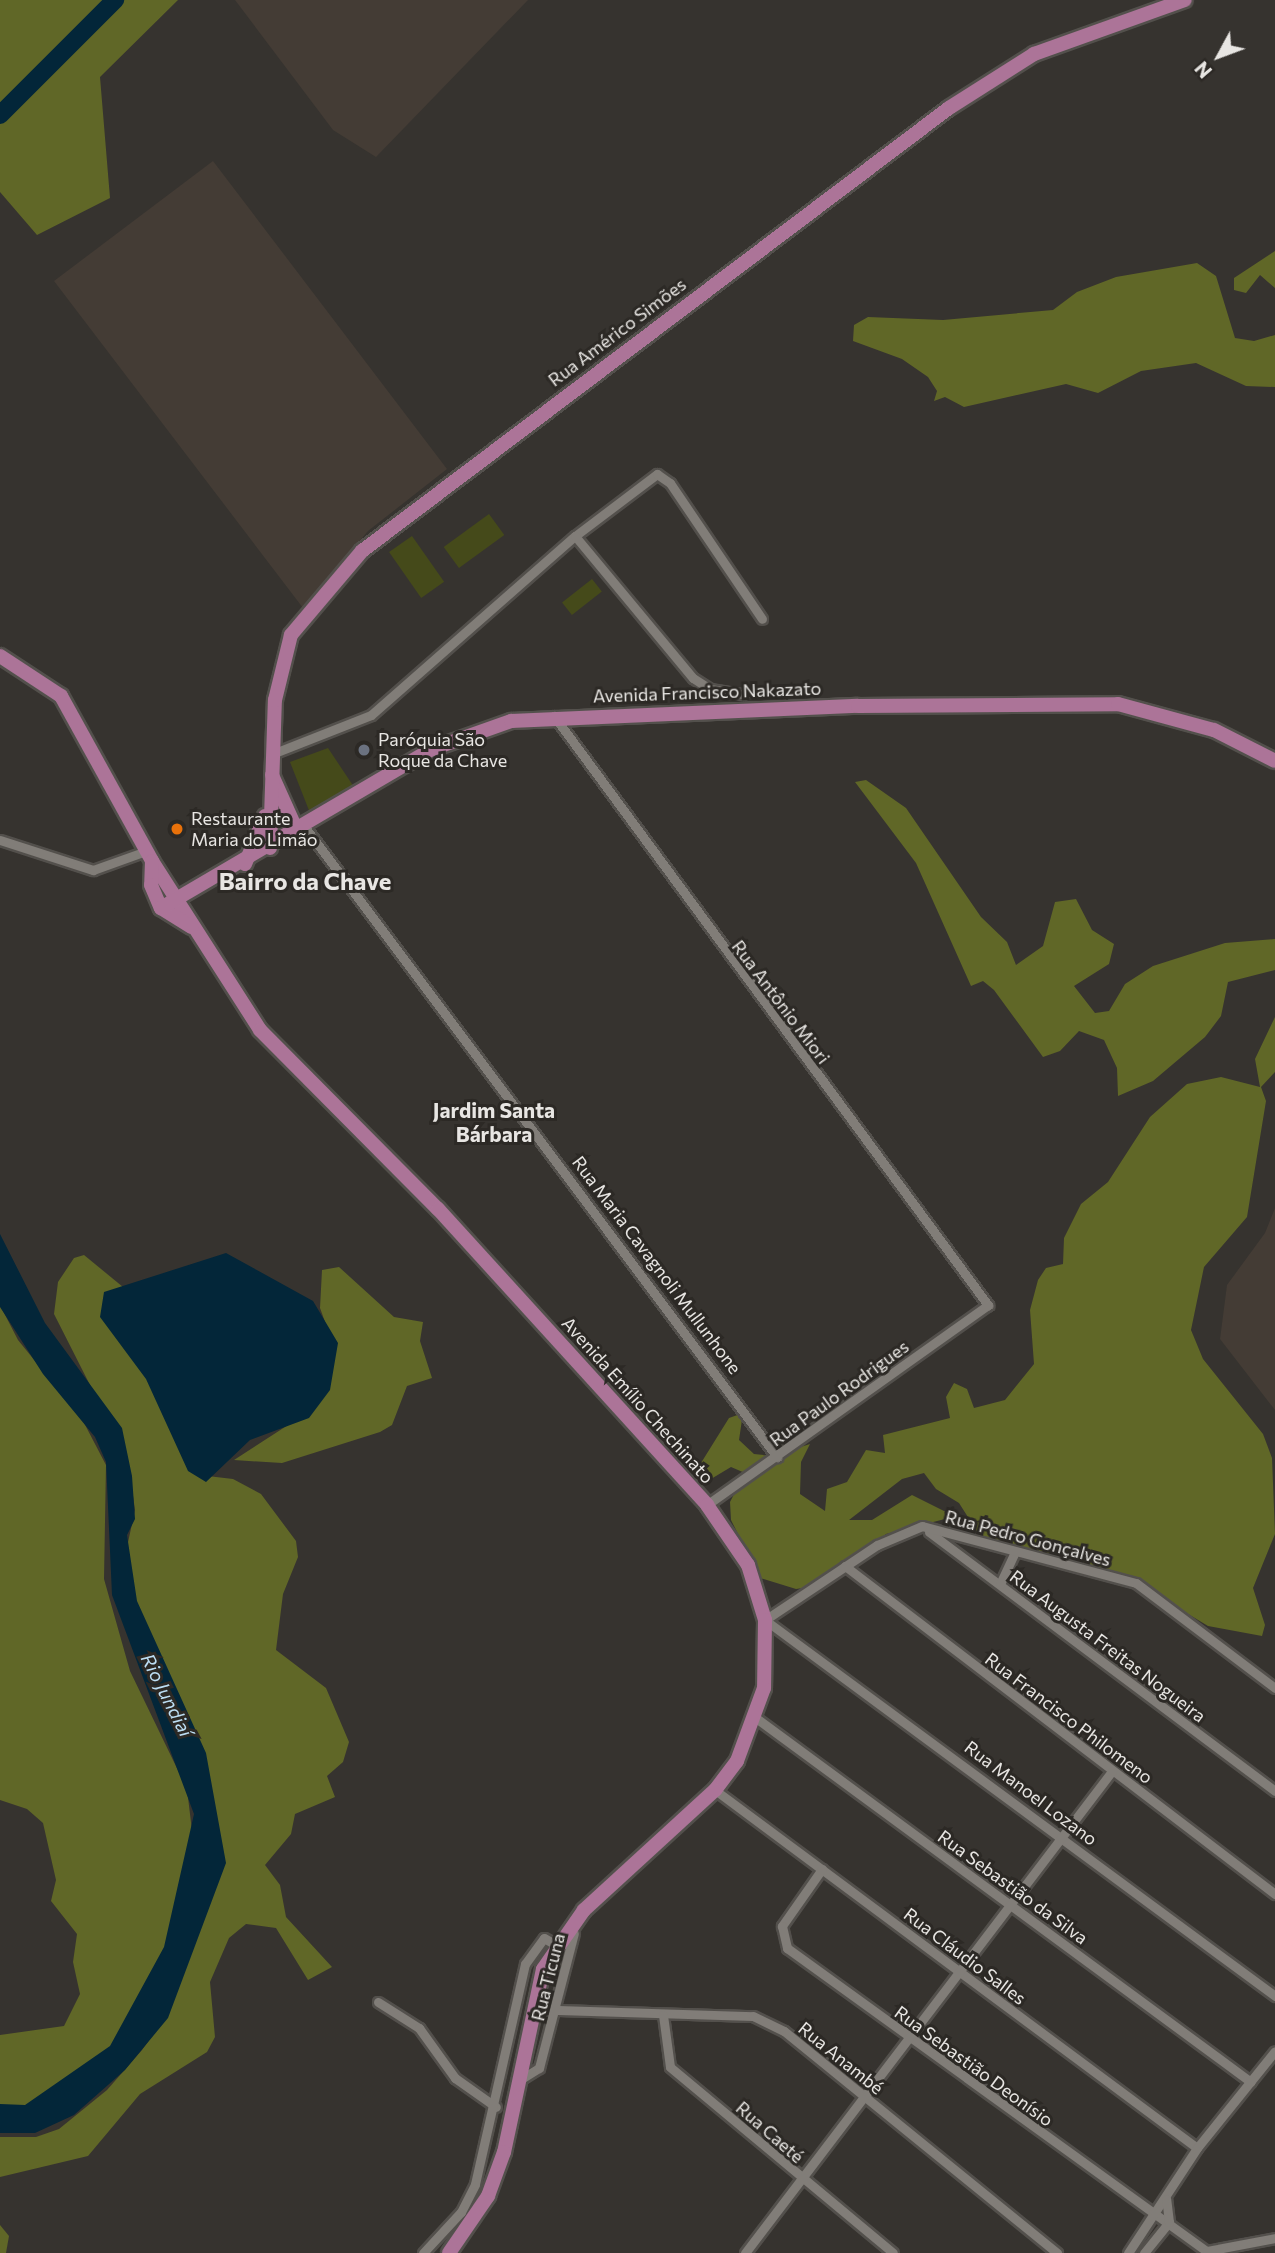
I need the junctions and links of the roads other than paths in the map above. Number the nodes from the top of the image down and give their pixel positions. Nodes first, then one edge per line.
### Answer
1 (1185, 0) edge
2 (575, 536) junction
3 (762, 619) dead end
4 (0, 656) edge
5 (743, 694) dead end
6 (554, 715) junction
7 (272, 754) junction
8 (1275, 761) edge
9 (272, 774) junction
10 (267, 811) junction
11 (301, 828) junction
12 (0, 840) edge
13 (270, 848) junction
14 (149, 856) junction
15 (245, 864) junction
16 (178, 903) junction
17 (161, 908) junction
18 (194, 928) junction
19 (988, 1305) joint
20 (777, 1457) junction
21 (707, 1505) junction
22 (922, 1526) junction
23 (1014, 1553) junction
24 (845, 1566) junction
25 (1000, 1584) junction
26 (765, 1620) junction
27 (1275, 1688) edge
28 (756, 1718) junction
29 (1112, 1770) junction
30 (715, 1790) junction
31 (1275, 1791) edge
32 (1064, 1836) junction
33 (822, 1869) junction
34 (1275, 1894) edge
35 (1011, 1906) junction
36 (584, 1910) junction
37 (556, 1945) junction
38 (961, 1972) junction
39 (1275, 1996) edge
40 (378, 2002) dead end
41 (558, 2010) junction
42 (663, 2015) junction
43 (910, 2039) junction
44 (1275, 2051) edge
45 (517, 2082) junction
46 (1251, 2082) junction
47 (867, 2099) junction
48 (496, 2107) junction
49 (1198, 2148) junction
50 (802, 2181) junction
51 (1166, 2199) junction
52 (1155, 2214) junction
53 (1168, 2222) junction
54 (1275, 2238) edge
55 (1208, 2252) edge
56 (423, 2253) edge
57 (449, 2253) edge
58 (744, 2253) edge
59 (893, 2253) edge
60 (1057, 2253) edge
61 (1128, 2253) edge
62 (1144, 2253) edge

1 - 7 main road, Rua Américo Simões
2 - 3 street
2 - 5 street
2 - 7 street
4 - 14 main road, Avenida Emílio Chechinato
6 - 8 main road, Avenida Francisco Nakazato
6 - 11 main road, Avenida Francisco Nakazato
6 - 19 street, Rua Antônio Miori
7 - 9 main road, Rua Américo Simões
9 - 10 main road, Rua Américo Simões
9 - 11 main road, Rua Maria Cavagnoli Mullunhone
10 - 13 main road, Rua Américo Simões
10 - 15 main road
11 - 13 main road, Avenida Francisco Nakazato
11 - 20 street, Rua Maria Cavagnoli Mullunhone
12 - 14 street
13 - 15 main road, Avenida Francisco Nakazato
14 - 16 main road, Avenida Emílio Chechinato
14 - 17 main road
15 - 16 main road, Avenida Francisco Nakazato
16 - 17 main road, Avenida Francisco Nakazato
16 - 18 main road, Avenida Emílio Chechinato
17 - 18 main road
18 - 21 main road, Avenida Emílio Chechinato
19 - 20 street, Rua Paulo Rodrigues
20 - 21 street, Rua Paulo Rodrigues
21 - 26 main road, Avenida Emílio Chechinato
22 - 23 street, Rua Pedro Gonçalves
22 - 24 street, Rua Pedro Gonçalves
22 - 25 street, Rua Augusta Freitas Nogueira
23 - 25 street
23 - 27 street, Rua Pedro Gonçalves
24 - 26 street, Rua Pedro Gonçalves
24 - 29 street, Rua Francisco Philomeno
25 - 31 street, Rua Augusta Freitas Nogueira
26 - 28 main road, Avenida Emílio Chechinato
26 - 32 street, Rua Manoel Lozano
28 - 30 main road, Avenida Emílio Chechinato
28 - 35 street, Rua Sebastião da Silva
29 - 32 street
29 - 34 street, Rua Francisco Philomeno
30 - 33 street, Rua Cláudio Salles
30 - 36 main road, Avenida Emílio Chechinato
32 - 35 street
32 - 39 street, Rua Manoel Lozano
33 - 38 street, Rua Cláudio Salles
33 - 43 street, Rua Sebastião Deonísio
35 - 38 street
35 - 46 street, Rua Sebastião da Silva
36 - 37 main road, Avenida Emílio Chechinato
36 - 41 street, Rua Ticuna
37 - 45 main road, Avenida Emílio Chechinato
37 - 48 street
38 - 43 street
38 - 49 street, Rua Cláudio Salles
40 - 48 street
41 - 42 street, Rua Anambé
41 - 45 street, Rua Ticuna
42 - 47 street, Rua Anambé
42 - 50 street, Rua Caeté
43 - 47 street
43 - 52 street, Rua Sebastião Deonísio
44 - 46 street
45 - 57 main road, Avenida Emílio Chechinato
46 - 49 street
47 - 50 street
47 - 60 street, Rua Anambé
48 - 56 street
49 - 51 street
50 - 58 street
50 - 59 street, Rua Caeté
51 - 52 street
51 - 53 street
52 - 53 street, Rua Sebastião Deonísio
52 - 61 street
53 - 55 street, Rua Sebastião Deonísio
53 - 62 street
54 - 55 street

